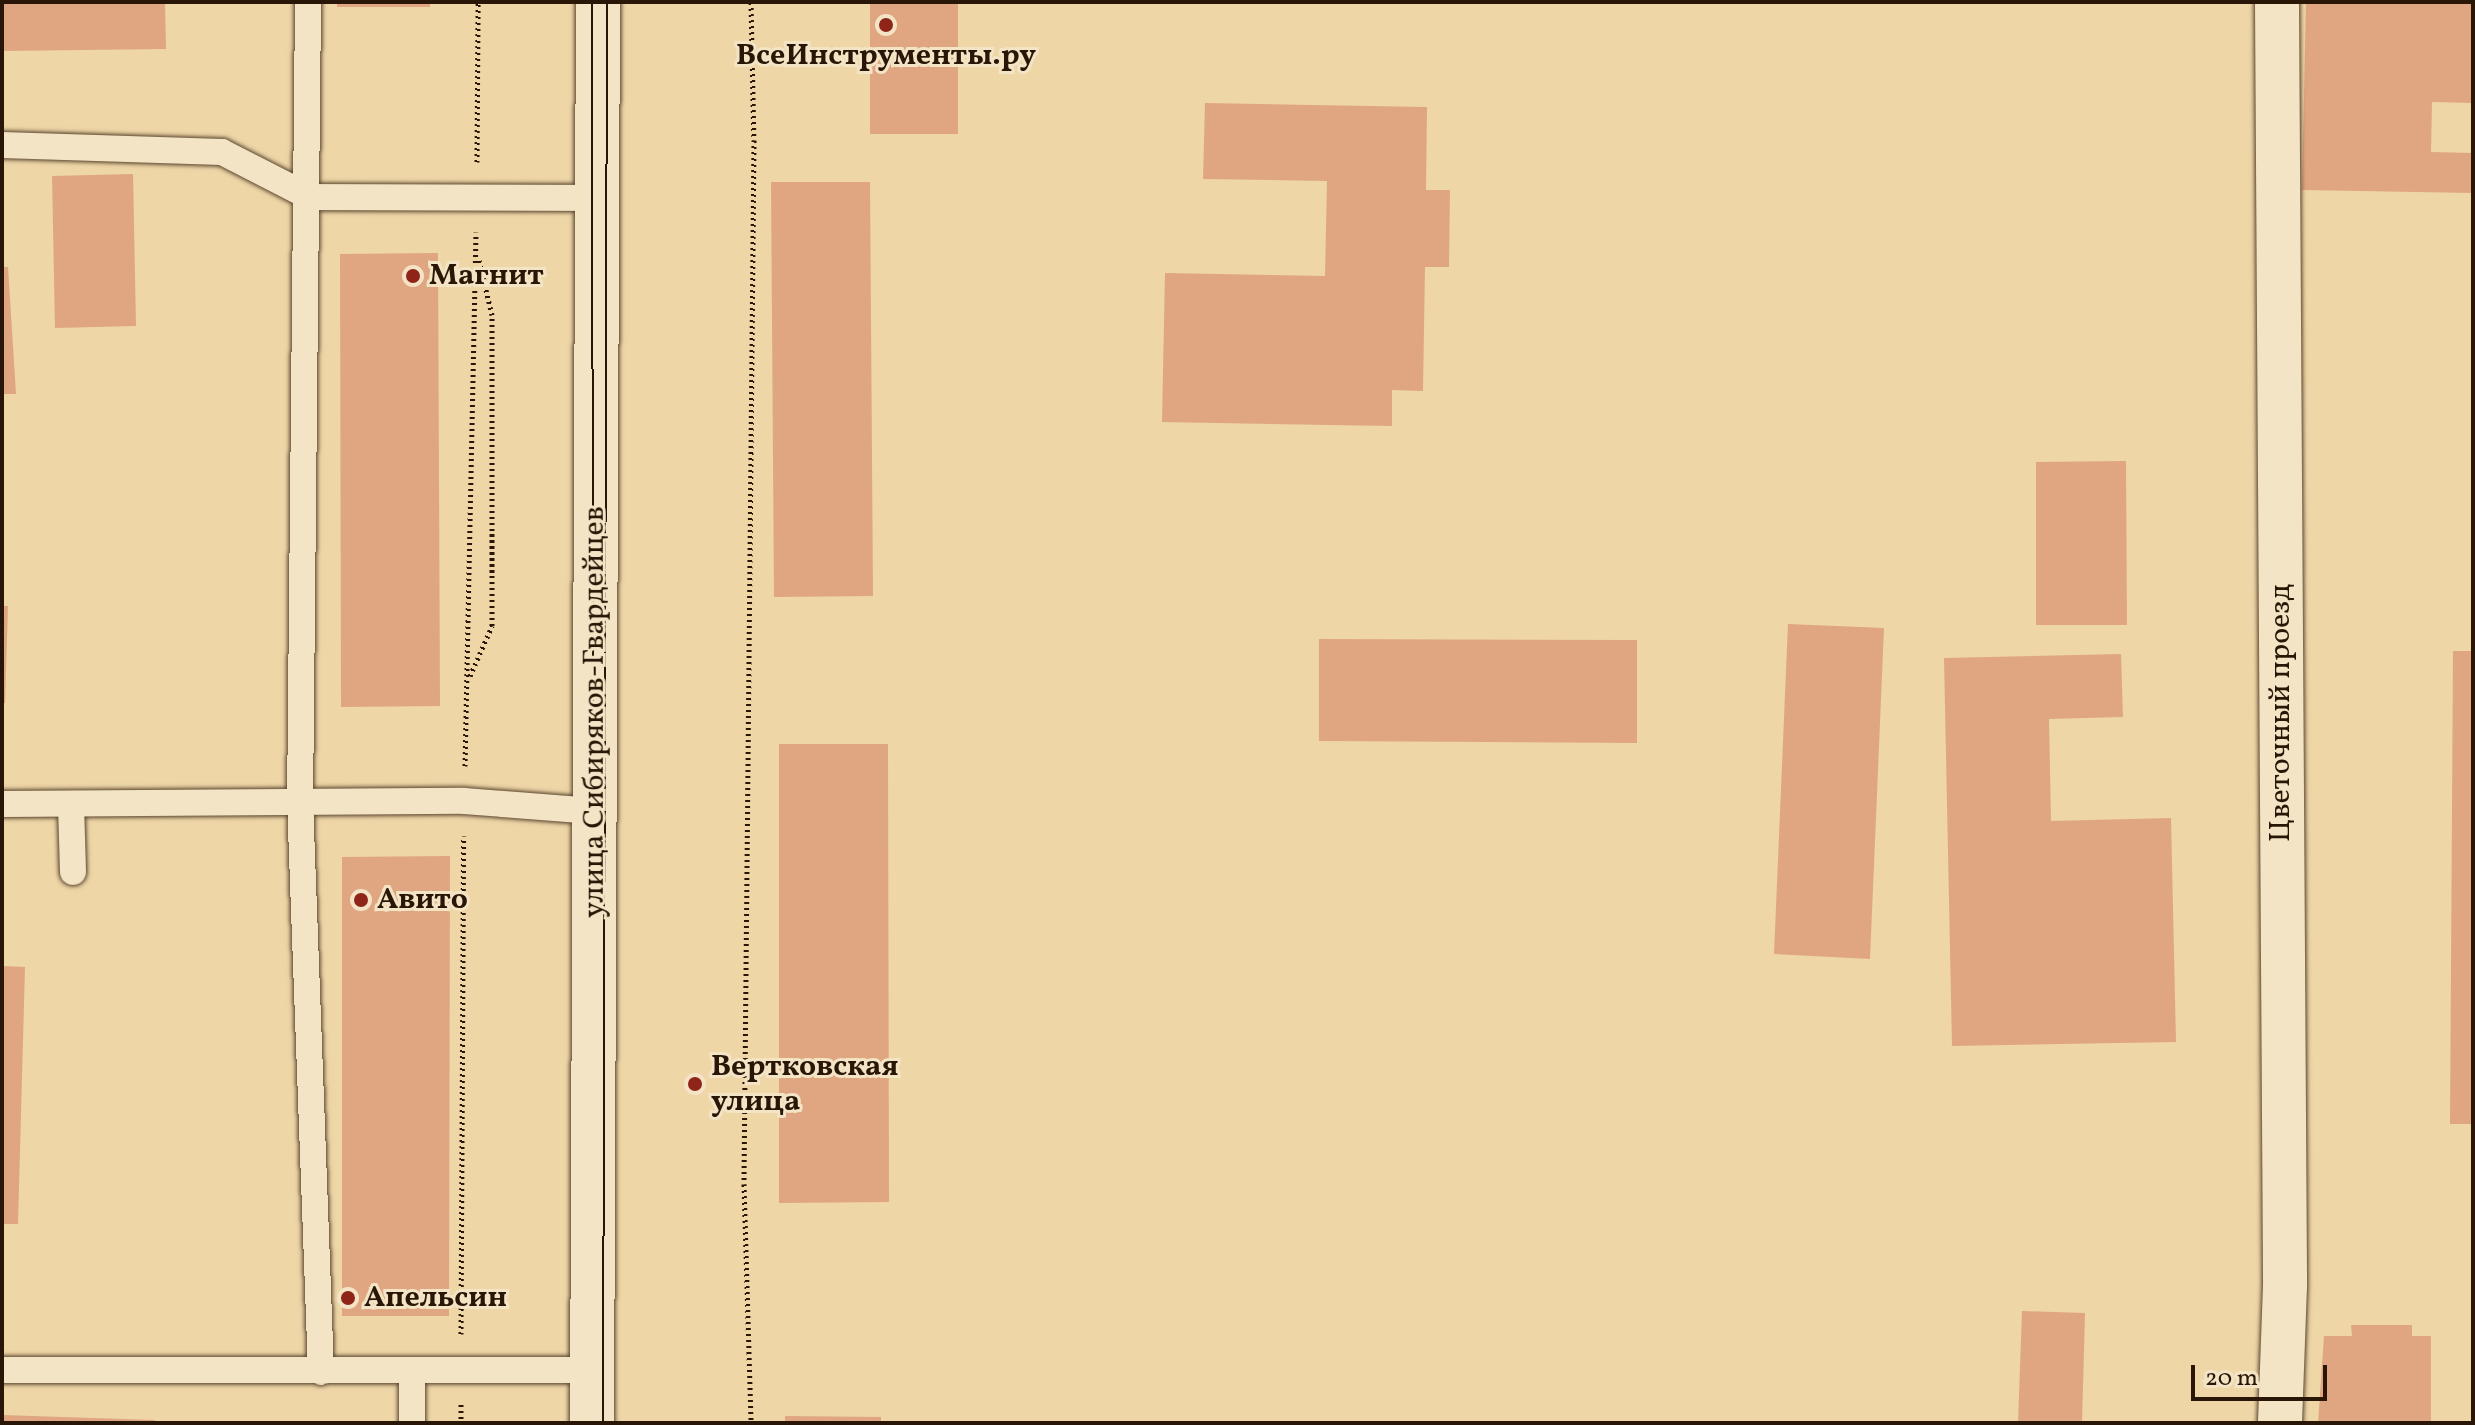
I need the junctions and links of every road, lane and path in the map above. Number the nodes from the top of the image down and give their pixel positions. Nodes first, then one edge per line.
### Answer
1 (308, 2) edge
2 (478, 2) edge
3 (598, 2) edge
4 (751, 2) edge
5 (2277, 2) edge
6 (2, 145) edge
7 (476, 195) junction
8 (310, 197) junction
9 (600, 198) junction
10 (476, 251) junction
11 (468, 681) junction
12 (300, 801) junction
13 (464, 801) junction
14 (2, 804) edge
15 (71, 804) junction
16 (594, 811) junction
17 (73, 872) dead end
18 (2, 1370) edge
19 (592, 1370) junction
20 (412, 1371) junction
21 (321, 1372) junction
22 (460, 1373) junction
23 (412, 1423) edge
24 (461, 1423) edge
25 (592, 1423) edge
26 (751, 1423) edge
27 (2280, 1423) edge

1 - 8 lane
2 - 7 path
3 - 9 main road, улица Сибиряков-Гвардейцев
4 - 26 path
5 - 27 main road, Цветочный проезд
6 - 8 lane
7 - 8 lane
7 - 9 lane
7 - 10 path
8 - 12 lane
9 - 16 main road, улица Сибиряков-Гвардейцев
10 - 11 path
10 - 11 path
11 - 13 path
12 - 13 lane
12 - 15 lane
12 - 21 lane
13 - 16 lane
13 - 22 path
14 - 15 lane
15 - 17 lane
16 - 19 main road, улица Сибиряков-Гвардейцев
18 - 21 lane
19 - 22 lane
19 - 25 main road, улица Сибиряков-Гвардейцев
20 - 21 lane
20 - 22 lane
20 - 23 lane
22 - 24 path

